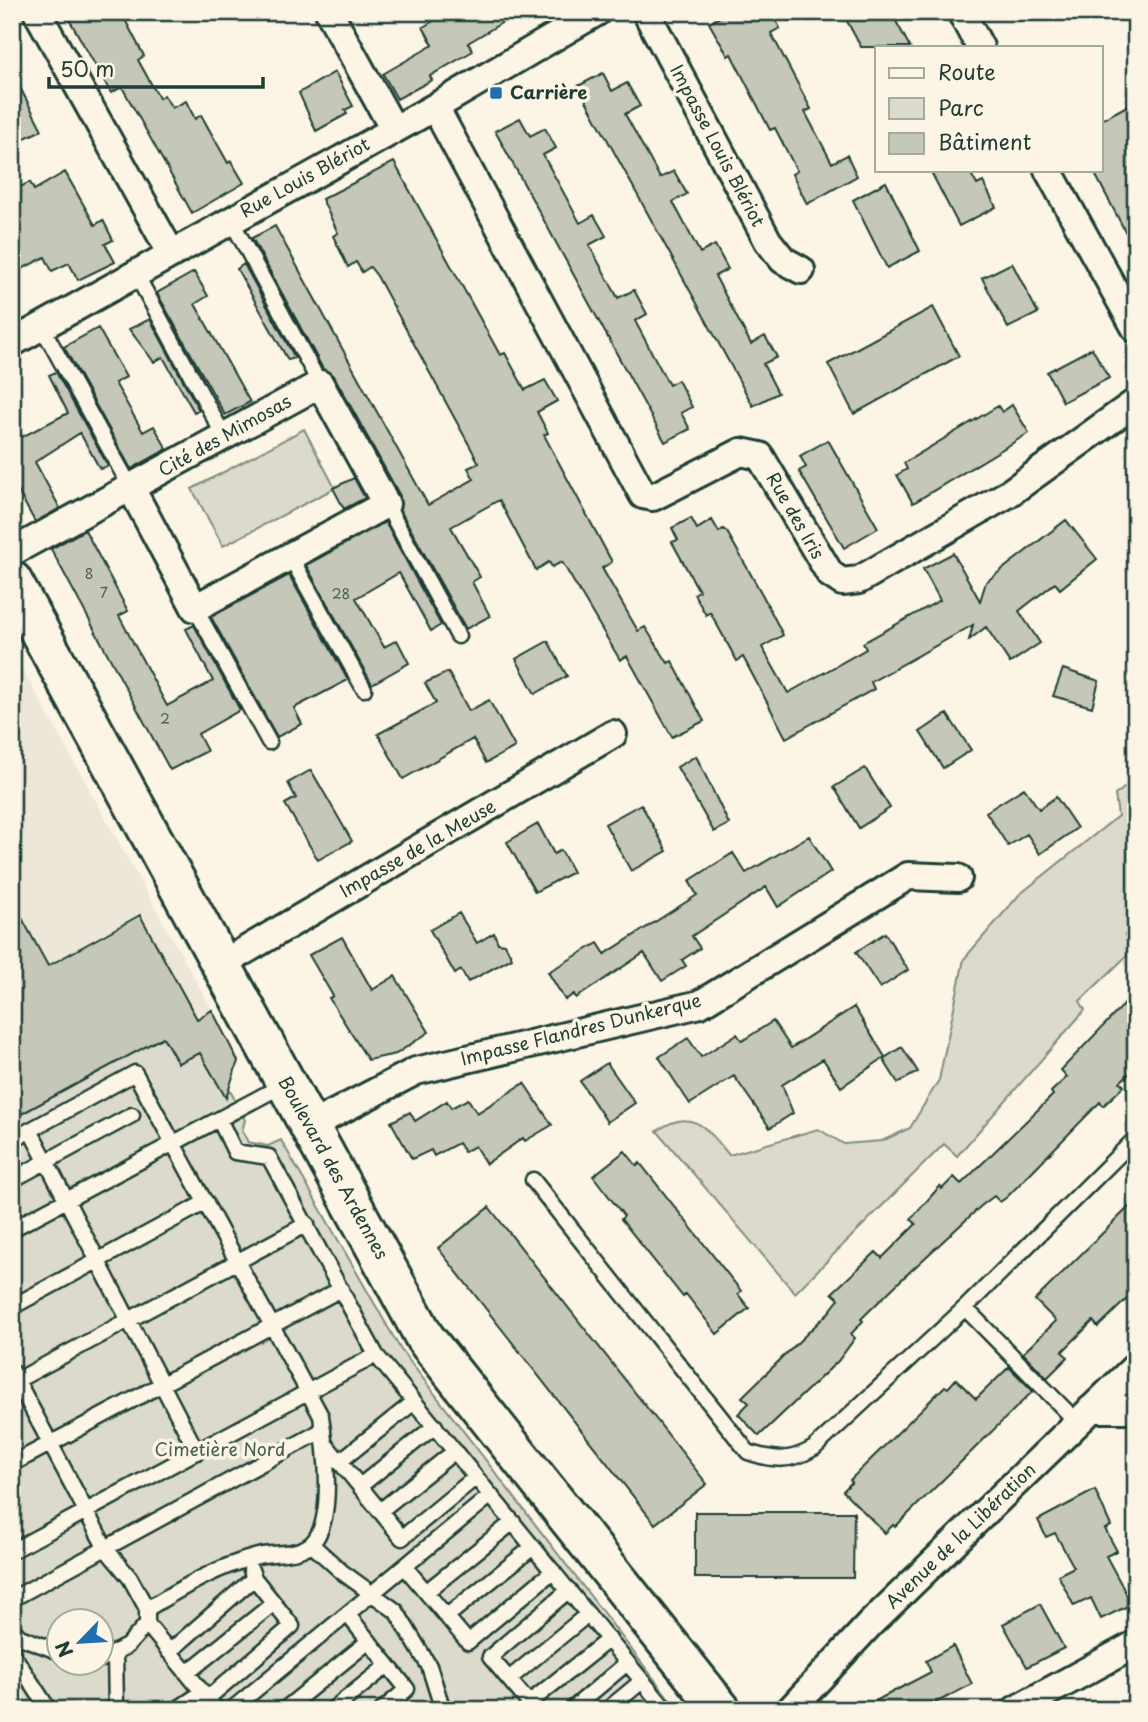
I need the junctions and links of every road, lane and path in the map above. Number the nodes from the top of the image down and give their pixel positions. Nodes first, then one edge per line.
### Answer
1 (37, 12) edge
2 (329, 12) edge
3 (597, 12) edge
4 (646, 12) edge
5 (961, 12) edge
6 (980, 46) edge
7 (435, 107) junction
8 (393, 128) junction
9 (1049, 172) edge
10 (231, 220) junction
11 (172, 253) junction
12 (801, 270) dead end
13 (136, 274) junction
14 (42, 327) junction
15 (1136, 329) edge
16 (12, 343) edge
17 (320, 384) junction
18 (1136, 402) edge
19 (224, 436) junction
20 (131, 488) junction
21 (386, 505) junction
22 (12, 552) edge
23 (290, 556) junction
24 (12, 581) edge
25 (195, 608) junction
26 (458, 636) dead end
27 (364, 689) dead end
28 (613, 734) dead end
29 (269, 742) dead end
30 (958, 878) dead end
31 (222, 964) junction
32 (286, 1083) junction
33 (132, 1115) dead end
34 (219, 1119) junction
35 (310, 1126) junction
36 (30, 1130) junction
37 (1136, 1138) edge
38 (12, 1140) edge
39 (173, 1143) junction
40 (46, 1161) junction
41 (12, 1180) edge
42 (533, 1180) dead end
43 (65, 1200) junction
44 (206, 1202) junction
45 (307, 1224) junction
46 (12, 1229) edge
47 (97, 1261) junction
48 (237, 1261) junction
49 (341, 1289) junction
50 (12, 1307) edge
51 (965, 1308) junction
52 (128, 1320) junction
53 (273, 1325) junction
54 (376, 1355) junction
55 (1136, 1366) edge
56 (14, 1378) edge
57 (162, 1384) junction
58 (309, 1391) junction
59 (414, 1402) junction
60 (1136, 1409) edge
61 (1084, 1415) junction
62 (435, 1426) junction
63 (324, 1438) junction
64 (50, 1444) junction
65 (455, 1451) junction
66 (197, 1452) junction
67 (340, 1462) junction
68 (12, 1464) edge
69 (476, 1477) junction
70 (360, 1486) junction
71 (491, 1495) junction
72 (86, 1511) junction
73 (380, 1511) junction
74 (513, 1522) junction
75 (311, 1544) junction
76 (533, 1547) junction
77 (106, 1549) junction
78 (12, 1551) edge
79 (248, 1559) junction
80 (405, 1567) junction
81 (553, 1571) junction
82 (254, 1578) junction
83 (569, 1590) junction
84 (426, 1592) junction
85 (373, 1594) junction
86 (12, 1600) edge
87 (274, 1604) junction
88 (588, 1614) junction
89 (348, 1615) junction
90 (147, 1616) junction
91 (446, 1616) junction
92 (12, 1629) edge
93 (609, 1639) junction
94 (369, 1641) junction
95 (1136, 1644) edge
96 (46, 1647) edge
97 (116, 1652) edge
98 (169, 1652) junction
99 (12, 1653) edge
100 (627, 1663) junction
101 (388, 1665) junction
102 (187, 1673) junction
103 (111, 1676) edge
104 (509, 1679) junction
105 (642, 1681) junction
106 (210, 1702) edge
107 (532, 1706) edge
108 (662, 1708) edge
109 (48, 1710) edge
110 (116, 1710) edge
111 (176, 1710) edge
112 (231, 1710) edge
113 (284, 1710) edge
114 (332, 1710) edge
115 (382, 1710) edge
116 (443, 1710) edge
117 (570, 1710) edge
118 (607, 1710) edge
119 (721, 1710) edge
120 (790, 1710) edge
121 (1015, 1710) edge

1 - 11 street
2 - 8 street
3 - 7 street, Rue Louis Blériot
4 - 12 street, Impasse Louis Blériot
5 - 6 street
7 - 8 street, Rue Louis Blériot
7 - 18 street, Rue des Iris
8 - 10 street, Rue Louis Blériot
9 - 15 street
10 - 11 street, Rue Louis Blériot
10 - 17 lane
11 - 13 street, Rue Louis Blériot
13 - 14 street, Rue Louis Blériot
13 - 19 lane
14 - 16 street, Rue Louis Blériot
14 - 20 lane
17 - 19 street, Cité des Mimosas
17 - 21 street
19 - 20 street, Cité des Mimosas
20 - 22 street, Cité des Mimosas
20 - 25 street
21 - 23 street
21 - 26 lane
23 - 25 street
23 - 27 lane
24 - 31 main road, Boulevard des Ardennes
25 - 29 lane
28 - 31 street, Impasse de la Meuse
30 - 35 street, Impasse Flandres Dunkerque
31 - 32 main road, Boulevard des Ardennes
32 - 34 lane
32 - 35 main road, Boulevard des Ardennes
33 - 40 lane
34 - 39 lane
34 - 45 lane
35 - 119 main road, Boulevard des Ardennes
36 - 38 lane
36 - 39 lane
36 - 40 lane
37 - 51 lane
39 - 43 lane
39 - 44 lane
40 - 41 lane
40 - 43 lane
42 - 51 lane
43 - 46 lane
43 - 47 lane
44 - 47 lane
44 - 48 lane
45 - 48 lane
45 - 49 lane
47 - 50 lane
47 - 52 lane
48 - 52 lane
48 - 53 lane
49 - 53 lane
49 - 54 lane
51 - 61 lane
52 - 56 lane
52 - 57 lane
53 - 57 lane
53 - 58 lane
54 - 58 lane
54 - 59 lane
55 - 61 street, Avenue de la Libération
56 - 64 lane
57 - 64 lane
57 - 66 lane
58 - 63 lane
58 - 66 lane
59 - 62 lane
59 - 67 lane
60 - 61 street
61 - 120 street, Avenue de la Libération
62 - 65 lane
62 - 70 lane
63 - 67 lane
63 - 75 lane
63 - 77 lane
64 - 68 lane
64 - 72 lane
65 - 69 lane
65 - 73 lane
66 - 72 lane
67 - 70 lane
69 - 71 lane
69 - 73 lane
70 - 73 lane
71 - 74 lane
71 - 80 lane
72 - 77 lane
72 - 78 lane
74 - 76 lane
74 - 84 lane
75 - 79 lane
75 - 85 lane
76 - 81 lane
76 - 91 lane
77 - 86 lane
77 - 90 lane
79 - 82 lane
79 - 90 lane
80 - 84 lane
80 - 85 lane
81 - 83 lane
81 - 91 lane
82 - 87 lane
82 - 98 lane
83 - 88 lane
83 - 104 lane
84 - 91 lane
85 - 89 lane
85 - 116 lane
87 - 102 lane
87 - 106 lane
88 - 93 lane
88 - 104 lane
89 - 94 lane
89 - 112 lane
90 - 97 lane
90 - 98 lane
92 - 96 lane
93 - 100 lane
93 - 107 lane
94 - 101 lane
94 - 113 lane
95 - 121 street
98 - 102 lane
99 - 109 lane
100 - 105 lane
100 - 117 lane
101 - 114 lane
101 - 115 lane
102 - 106 lane
103 - 110 lane
104 - 107 lane
105 - 108 lane
105 - 118 lane
106 - 111 lane

